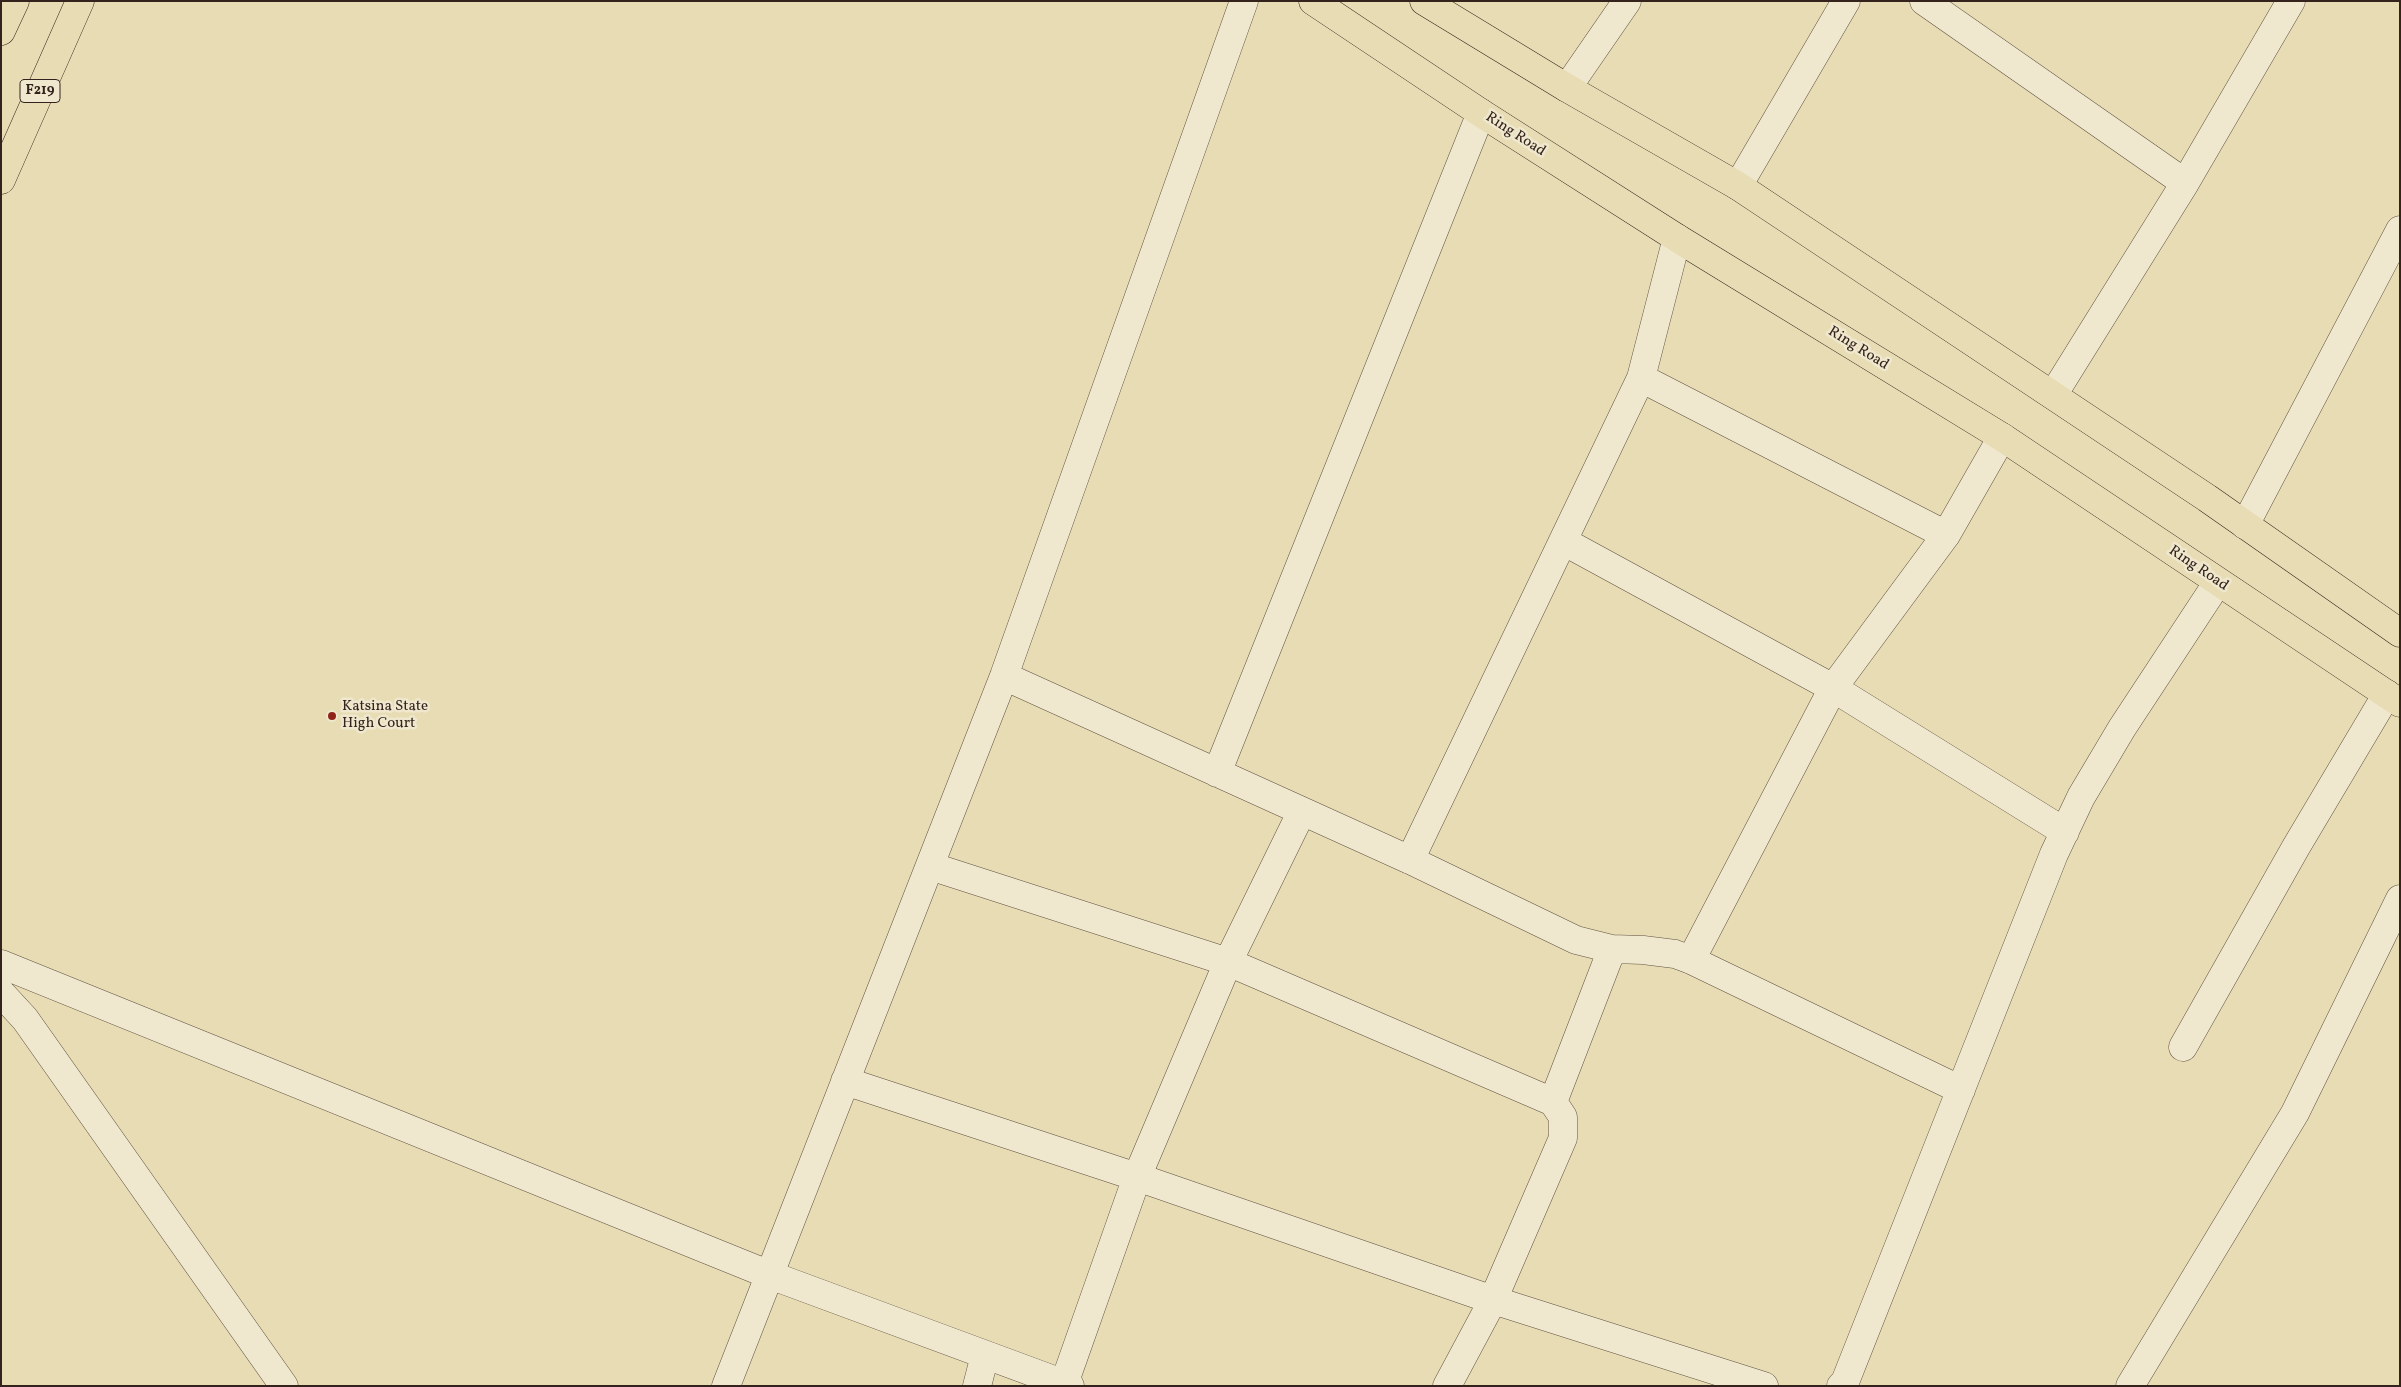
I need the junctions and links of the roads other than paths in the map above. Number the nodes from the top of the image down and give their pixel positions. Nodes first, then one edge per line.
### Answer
1 (15, 1) edge
2 (80, 1) edge
3 (1244, 1) edge
4 (1313, 1) edge
5 (1424, 1) edge
6 (1627, 1) edge
7 (1846, 1) edge
8 (1924, 1) edge
9 (2283, 4) edge
10 (1, 31) edge
11 (1567, 88) junction
12 (1481, 113) junction
13 (1, 180) edge
14 (2185, 183) junction
15 (1738, 186) junction
16 (2400, 230) edge
17 (1677, 238) junction
18 (1641, 378) junction
19 (2053, 395) junction
20 (2002, 437) junction
21 (2245, 525) junction
22 (1946, 535) junction
23 (1563, 541) junction
24 (2218, 582) junction
25 (2400, 633) edge
26 (1004, 676) junction
27 (1833, 688) junction
28 (2393, 698) edge
29 (1217, 772) junction
30 (1302, 811) junction
31 (2065, 832) junction
32 (1410, 860) junction
33 (930, 866) junction
34 (2400, 899) edge
35 (1612, 949) junction
36 (1691, 960) junction
37 (1228, 962) junction
38 (1, 964) edge
39 (1, 993) edge
40 (2183, 1047) dead end
41 (845, 1081) junction
42 (1961, 1090) junction
43 (1553, 1102) junction
44 (1137, 1177) junction
45 (770, 1275) junction
46 (1493, 1300) junction
47 (985, 1355) junction
48 (1067, 1385) edge
49 (284, 1386) edge
50 (726, 1386) edge
51 (977, 1386) edge
52 (1448, 1386) edge
53 (1764, 1386) edge
54 (1841, 1386) edge
55 (2130, 1386) edge

1 - 10 main road
2 - 13 main road, F219
3 - 26 street
4 - 12 main road, Ring Road
5 - 11 main road
6 - 11 street
7 - 15 street
8 - 14 street
9 - 14 street
11 - 15 main road
12 - 17 main road, Ring Road
12 - 29 street
14 - 19 street
15 - 19 main road
16 - 21 street
17 - 18 street
17 - 20 main road, Ring Road
18 - 22 street
18 - 23 street
19 - 21 main road
20 - 22 street
20 - 24 main road, Ring Road
21 - 25 main road
22 - 27 street
23 - 27 street
23 - 32 street
24 - 28 main road, Ring Road
24 - 31 street
26 - 29 street
26 - 33 street
27 - 31 street
27 - 36 street
28 - 40 street
29 - 30 street
30 - 32 street
30 - 37 street
31 - 42 street
32 - 35 street
33 - 37 street
33 - 41 street
34 - 55 street
35 - 36 street
35 - 43 street
36 - 42 street
37 - 43 street
37 - 44 street
38 - 45 street
39 - 49 street
41 - 44 street
41 - 45 street
42 - 54 street
43 - 46 street
44 - 46 street
44 - 48 street
45 - 47 street
45 - 50 street
46 - 52 street
46 - 53 street
47 - 48 street
47 - 51 street

